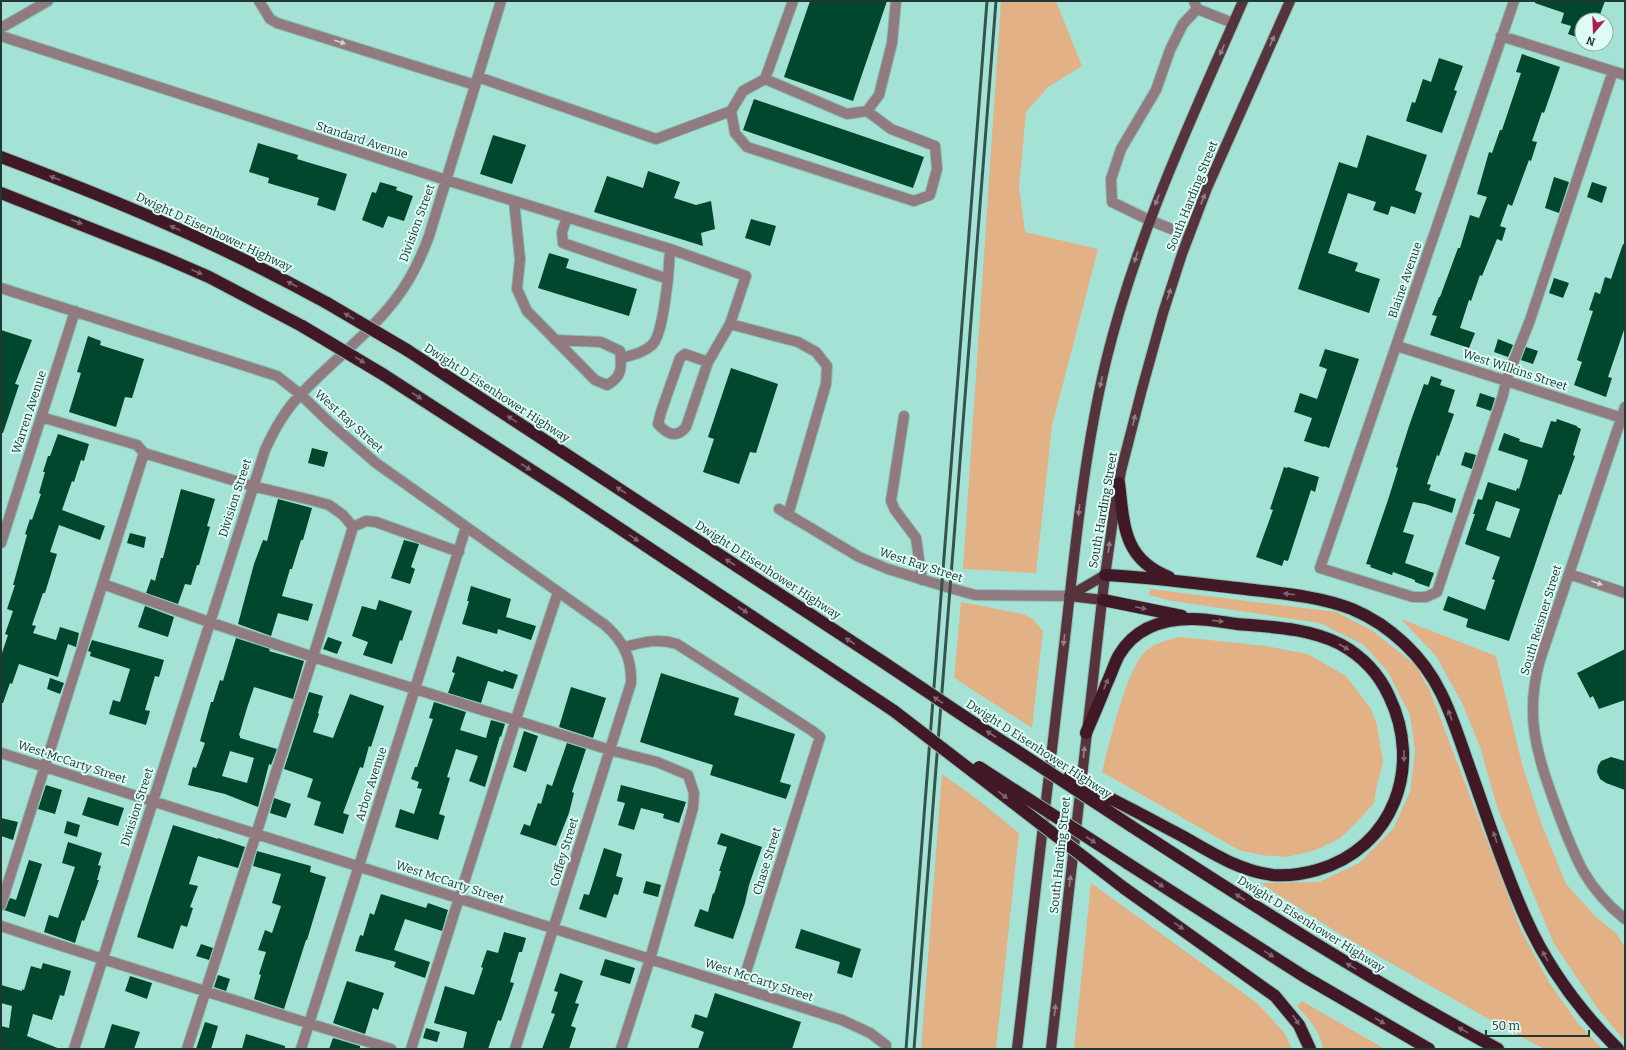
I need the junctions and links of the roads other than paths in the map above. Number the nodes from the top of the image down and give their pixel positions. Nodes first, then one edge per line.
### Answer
1 (48, 1) edge
2 (259, 1) edge
3 (501, 1) edge
4 (793, 1) edge
5 (896, 1) edge
6 (1243, 1) edge
7 (1290, 1) edge
8 (1514, 1) edge
9 (1196, 5) edge
10 (1233, 23) junction
11 (1, 28) edge
12 (1, 36) edge
13 (1502, 36) junction
14 (1612, 71) junction
15 (1625, 74) edge
16 (765, 79) junction
17 (476, 81) junction
18 (730, 111) junction
19 (867, 111) junction
20 (1, 157) edge
21 (446, 180) junction
22 (1, 193) edge
23 (514, 201) junction
24 (567, 217) junction
25 (1149, 220) junction
26 (1189, 236) junction
27 (670, 249) junction
28 (668, 279) junction
29 (1, 288) edge
30 (75, 311) junction
31 (730, 324) junction
32 (555, 340) junction
33 (1396, 346) junction
34 (621, 358) junction
35 (708, 362) junction
36 (1506, 381) junction
37 (300, 394) junction
38 (1625, 407) edge
39 (904, 416) dead end
40 (41, 417) junction
41 (1623, 418) edge
42 (144, 453) junction
43 (1119, 483) junction
44 (252, 486) junction
45 (779, 509) dead end
46 (788, 515) junction
47 (353, 527) junction
48 (466, 527) junction
49 (1, 543) edge
50 (458, 552) junction
51 (1105, 574) junction
52 (1569, 574) junction
53 (922, 580) junction
54 (1181, 582) junction
55 (103, 584) junction
56 (558, 592) junction
57 (1625, 593) edge
58 (1069, 596) junction
59 (1103, 600) junction
60 (1193, 619) junction
61 (209, 622) junction
62 (625, 647) junction
63 (313, 656) junction
64 (629, 661) joint
65 (415, 688) junction
66 (894, 711) junction
67 (516, 719) junction
68 (1086, 733) junction
69 (1011, 747) junction
70 (610, 750) junction
71 (1, 753) edge
72 (45, 767) junction
73 (153, 801) junction
74 (256, 834) junction
75 (359, 866) junction
76 (459, 898) junction
77 (1, 904) edge
78 (1625, 919) edge
79 (1, 926) edge
80 (553, 928) junction
81 (650, 959) junction
82 (103, 960) junction
83 (741, 988) junction
84 (206, 992) junction
85 (309, 1024) junction
86 (886, 1047) edge
87 (74, 1049) edge
88 (187, 1049) edge
89 (301, 1049) edge
90 (391, 1049) edge
91 (411, 1049) edge
92 (515, 1049) edge
93 (620, 1049) edge
94 (1017, 1049) edge
95 (1051, 1049) edge
96 (1310, 1049) edge
97 (1429, 1049) edge
98 (1498, 1049) edge
99 (1618, 1049) edge

1 - 11 street
2 -> 17 street
3 - 17 street, Division Street
4 - 16 street
5 - 19 street
6 - 10 main road, South Harding Street
26 -> 7 main road, South Harding Street
8 - 13 street, Blaine Avenue
9 - 10 street
9 - 25 street
10 -> 25 main road, South Harding Street
12 - 21 street, Standard Avenue
13 - 14 street
13 - 33 street, Blaine Avenue
14 - 15 street
14 - 36 street
16 - 18 street
16 - 19 street
17 - 18 street
17 - 21 street, Division Street
18 - 19 street
69 -> 20 highway, Dwight D Eisenhower Highway, bridge
21 - 23 street, Standard Avenue
21 - 37 street, Division Street
22 -> 66 highway, bridge
23 - 24 street, Standard Avenue
23 - 32 street
24 - 27 street, Standard Avenue
24 - 28 street
25 - 26 street
25 -> 58 main road, South Harding Street
43 -> 26 main road, South Harding Street
27 - 28 street
27 - 31 street, Standard Avenue
28 - 34 street
29 - 30 street, West Ray Street
30 - 37 street, West Ray Street
30 - 40 street, Warren Avenue
31 - 35 street
31 - 46 street
32 - 34 street
32 - 34 street
33 - 36 street, West Wilkins Street
33 - 36 street, Blaine Avenue
35 - 35 street
36 - 41 street, West Wilkins Street
37 - 44 street, Division Street
37 - 48 street, West Ray Street
38 - 41 street, South Reisner Street
39 - 53 street
40 - 42 street
40 - 49 street, Warren Avenue
41 - 52 street, South Reisner Street
42 - 44 street
42 - 55 street
51 -> 43 main road, South Harding Street
43 - 54 highway
44 - 47 street
44 - 61 street, Division Street
45 - 46 street, West Ray Street
46 - 53 street, West Ray Street
47 - 50 street
47 - 63 street
48 - 50 street, Arbor Avenue
48 - 56 street, West Ray Street
50 - 65 street, Arbor Avenue
51 - 54 highway
51 - 58 main road
51 - 59 main road, South Harding Street
52 -> 57 street
52 - 78 street, South Reisner Street
53 - 58 street, West Ray Street
99 -> 54 highway
55 - 61 street
55 - 72 street
56 - 62 street, West Ray Street
56 - 67 street
58 - 59 main road, West Ray Street
58 -> 94 main road, South Harding Street
59 -> 60 highway
59 - 68 main road, South Harding Street
68 -> 60 highway
60 -> 69 highway, bridge
61 - 63 street
61 - 73 street, Division Street
62 - 64 street, West Ray Street
62 - 83 street, Chase Street
63 - 65 street
63 - 74 street
64 - 70 street, Coffey Street
65 - 67 street
65 - 75 street, Arbor Avenue
66 -> 96 highway, bridge
66 -> 97 highway, bridge
67 - 70 street
67 - 76 street
95 -> 68 main road, South Harding Street
98 -> 69 highway, Dwight D Eisenhower Highway, bridge
70 - 80 street, Coffey Street
70 - 81 street
71 - 72 street, West McCarty Street
72 - 73 street, West McCarty Street
72 - 77 street
73 - 74 street, West McCarty Street
73 - 82 street, Division Street
74 - 75 street, West McCarty Street
74 - 84 street
75 - 76 street, West McCarty Street
75 - 85 street, Arbor Avenue
76 - 80 street, West McCarty Street
76 - 91 street
79 - 82 street
80 - 81 street, West McCarty Street
80 - 92 street, Coffey Street
81 - 83 street, West McCarty Street
81 - 93 street
82 - 84 street
82 - 87 street, Division Street
83 - 86 street, West McCarty Street
84 - 85 street
84 - 88 street
85 - 89 street, Arbor Avenue
85 - 90 street

